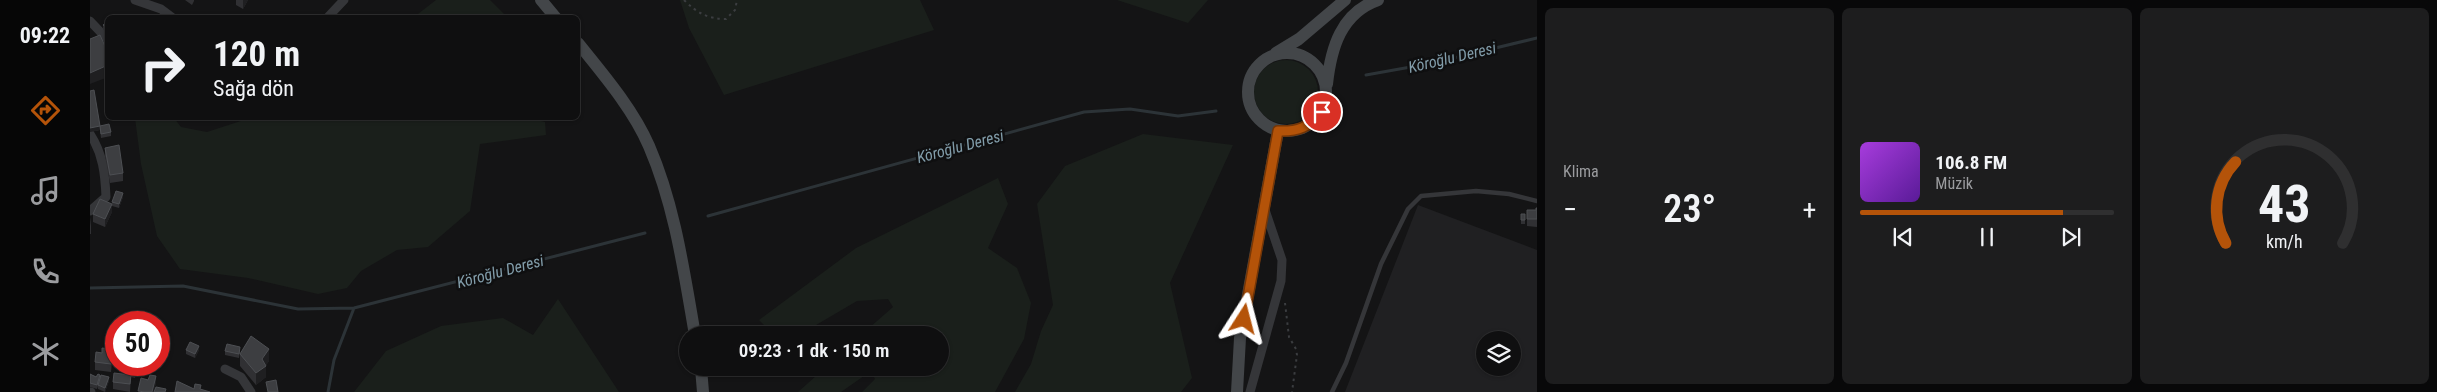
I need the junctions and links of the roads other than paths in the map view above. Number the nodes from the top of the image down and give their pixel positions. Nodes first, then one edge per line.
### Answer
1 (135, 0) edge
2 (344, 0) edge
3 (541, 0) edge
4 (1345, 0) edge
5 (1378, 0) edge
6 (169, 15) edge
7 (330, 15) edge
8 (554, 15) edge
9 (90, 21) edge
10 (105, 37) edge
11 (580, 46) edge
12 (1265, 60) junction
13 (1326, 87) junction
14 (1278, 131) junction
15 (90, 134) edge
16 (1537, 201) edge
17 (1264, 206) junction
18 (90, 211) edge
19 (693, 326) edge
20 (225, 369) dead end
21 (702, 376) edge
22 (251, 392) edge
23 (703, 392) edge
24 (1237, 392) edge
25 (1250, 392) edge
26 (1332, 392) edge

1 - 6 street
2 - 7 street
3 - 8 main road
4 - 12 main road
5 - 13 main road
9 - 10 street
11 - 19 main road
12 - 13 main road
12 - 14 main road
13 - 14 main road
14 - 17 main road
15 - 18 street
16 - 26 lane
17 - 24 main road
17 - 25 street
20 - 22 street
21 - 23 main road

